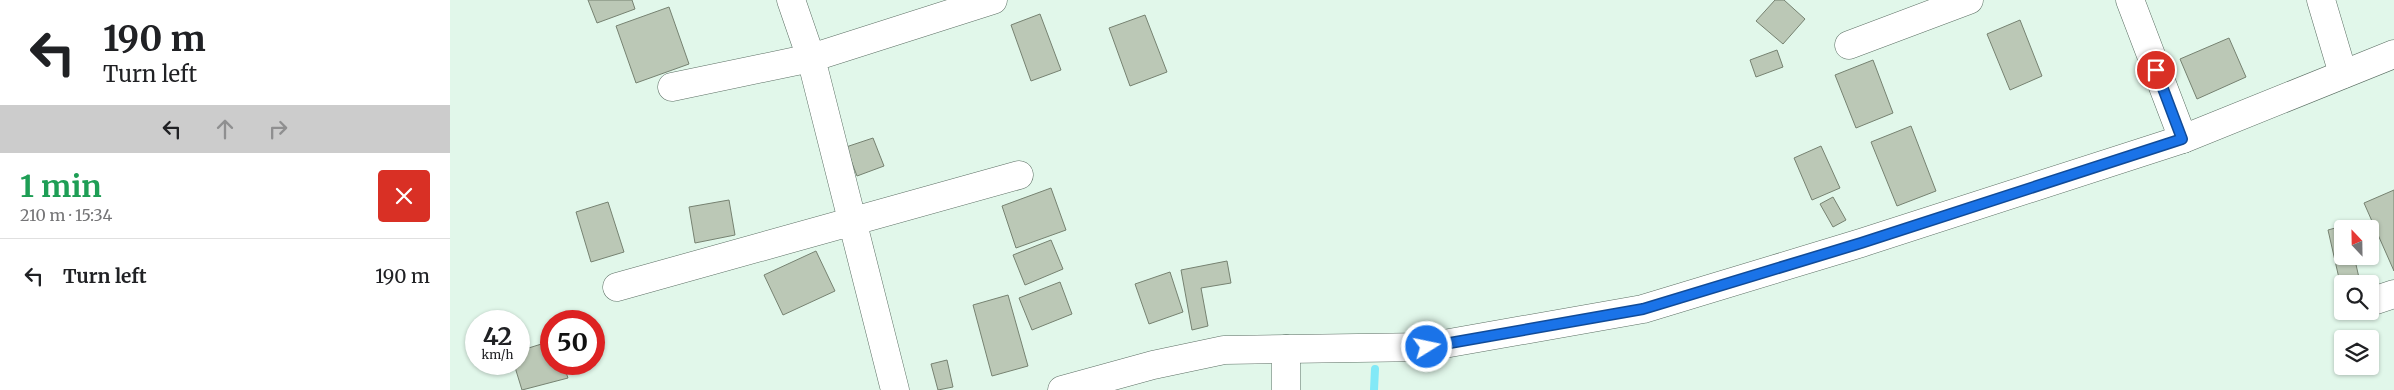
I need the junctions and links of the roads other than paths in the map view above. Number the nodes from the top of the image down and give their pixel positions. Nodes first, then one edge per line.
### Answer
1 (791, 0) edge
2 (993, 0) edge
3 (1969, 0) edge
4 (2130, 0) edge
5 (2321, 0) edge
6 (1849, 45) dead end
7 (2394, 54) edge
8 (811, 58) junction
9 (2343, 74) junction
10 (672, 87) dead end
11 (2182, 139) junction
12 (1020, 175) dead end
13 (854, 222) junction
14 (617, 288) dead end
15 (2394, 294) edge
16 (2379, 299) edge
17 (1286, 349) junction
18 (895, 390) edge
19 (1062, 390) edge
20 (1286, 390) edge

1 - 8 street
2 - 8 street
3 - 6 street
4 - 11 street
5 - 9 street
7 - 9 street
8 - 10 street
8 - 13 street
9 - 11 street
11 - 17 street
12 - 13 street
13 - 14 street
13 - 18 street
15 - 16 street
17 - 19 street
17 - 20 street

